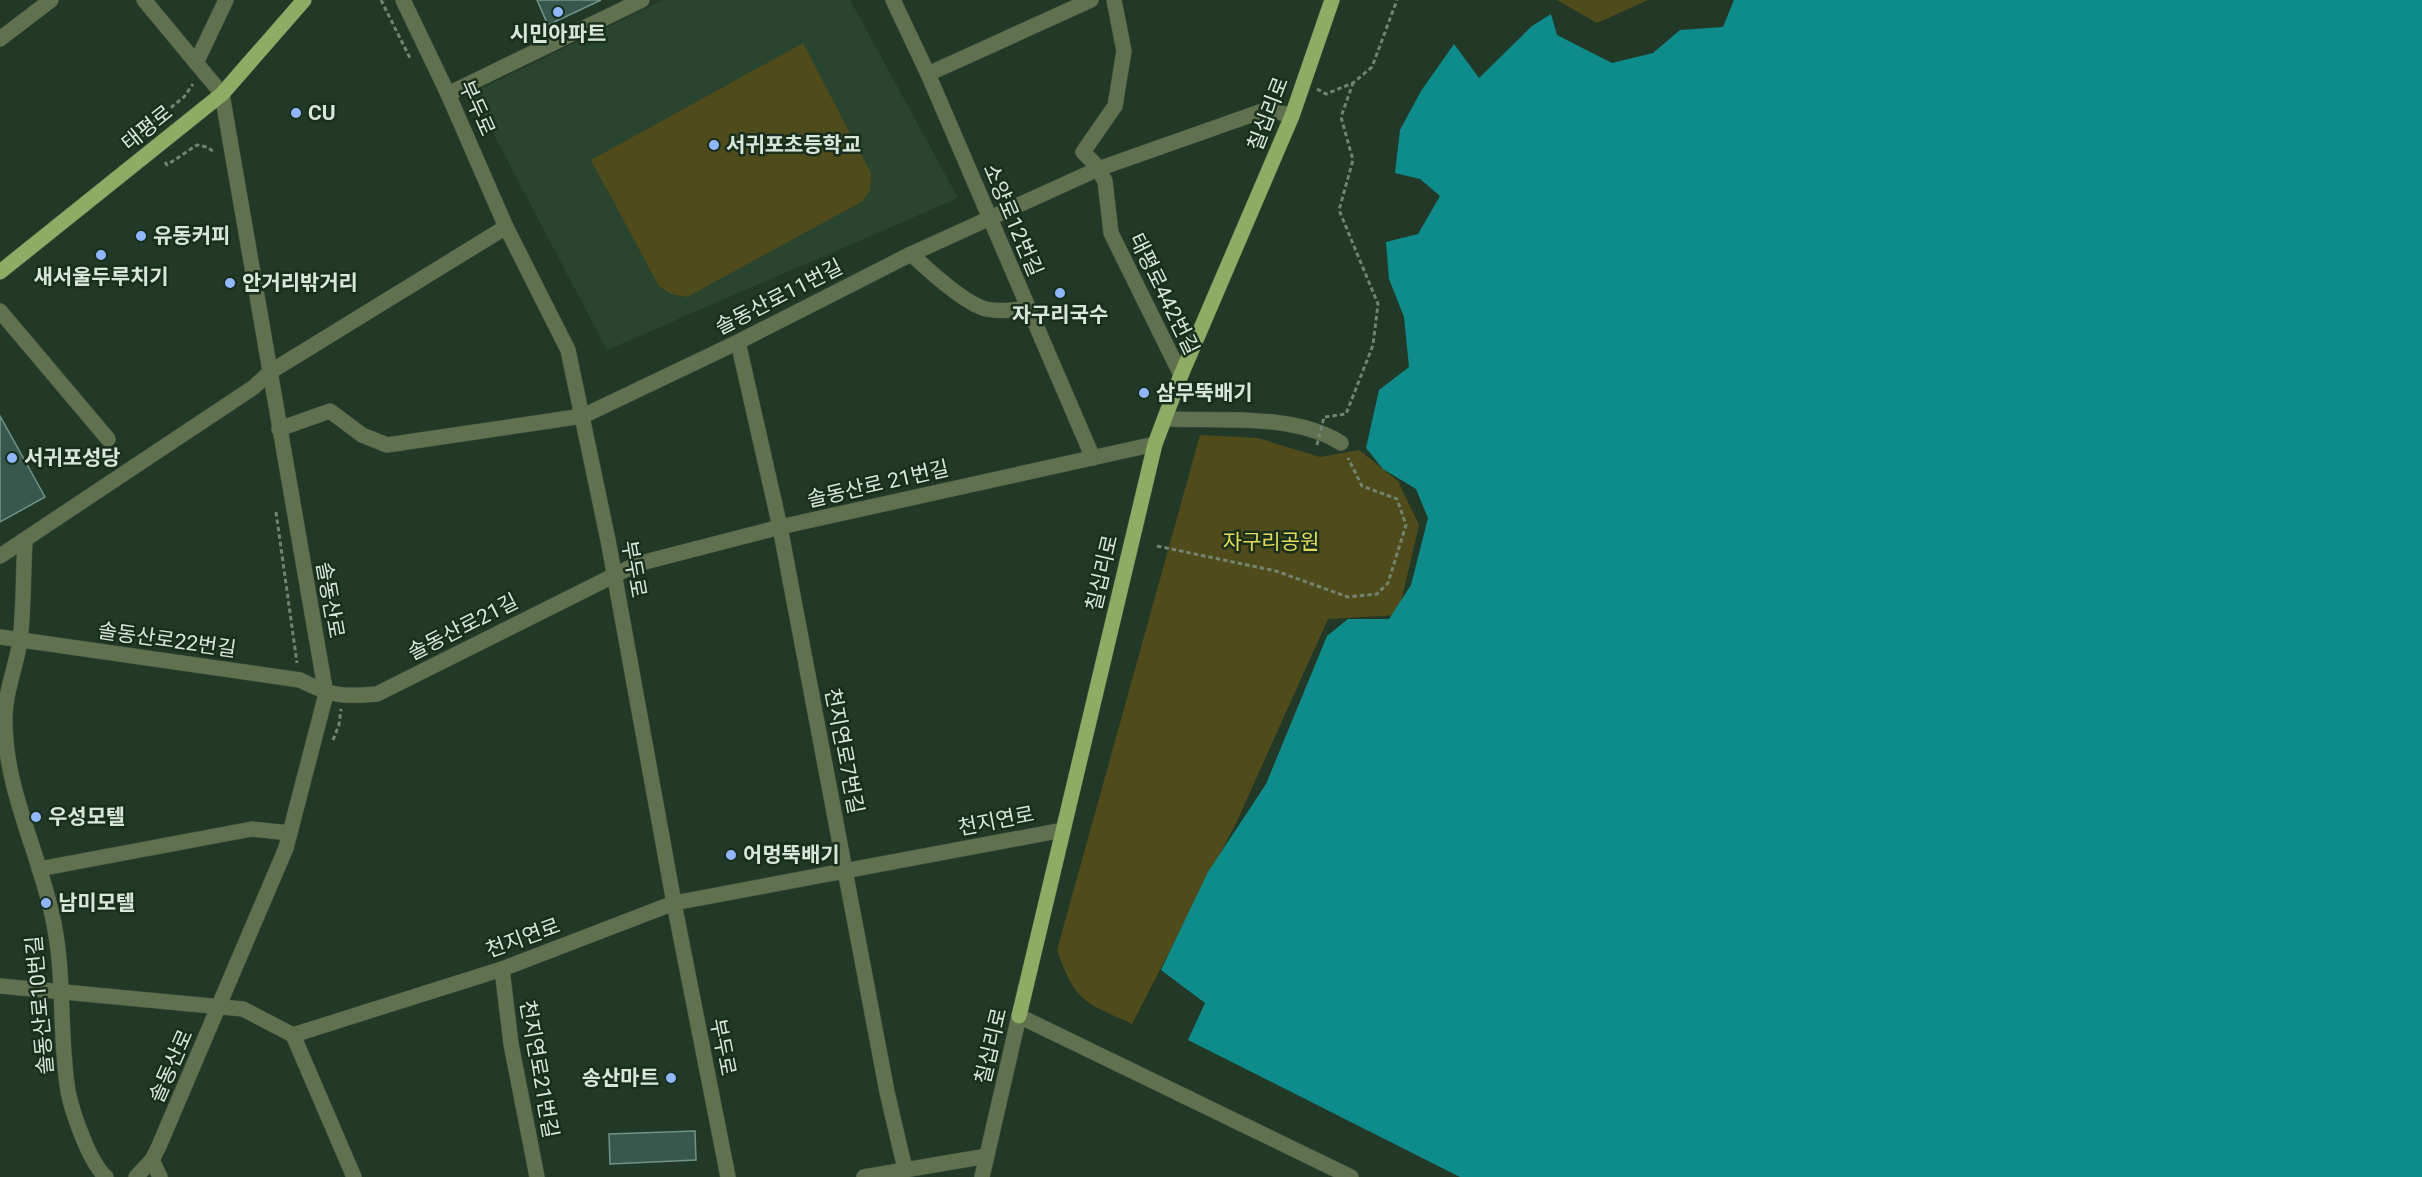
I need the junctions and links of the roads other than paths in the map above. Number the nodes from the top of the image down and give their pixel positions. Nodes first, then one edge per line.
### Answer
1 (51, 0) edge
2 (144, 0) edge
3 (226, 0) edge
4 (304, 0) edge
5 (403, 0) edge
6 (642, 0) edge
7 (893, 0) edge
8 (1091, 0) edge
9 (1114, 0) edge
10 (1332, 0) edge
11 (0, 39) edge
12 (194, 70) junction
13 (928, 74) junction
14 (222, 94) junction
15 (448, 94) junction
16 (1292, 116) junction
17 (1098, 169) junction
18 (989, 218) junction
19 (506, 227) junction
20 (911, 254) junction
21 (0, 272) edge
22 (1028, 308) junction
23 (0, 311) edge
24 (738, 342) junction
25 (270, 372) junction
26 (1181, 375) junction
27 (583, 416) junction
28 (1165, 419) junction
29 (279, 429) junction
30 (108, 439) dead end
31 (1341, 443) road end
32 (1155, 444) junction
33 (1090, 451) junction
34 (780, 527) junction
35 (25, 541) junction
36 (0, 556) edge
37 (613, 574) junction
38 (0, 637) edge
39 (20, 640) junction
40 (326, 694) junction
41 (1063, 830) junction
42 (290, 833) junction
43 (39, 869) junction
44 (846, 870) junction
45 (674, 903) junction
46 (502, 969) junction
47 (0, 986) edge
48 (61, 992) junction
49 (220, 1007) junction
50 (1019, 1016) junction
51 (293, 1035) junction
52 (987, 1156) junction
53 (152, 1160) junction
54 (905, 1170) junction
55 (106, 1177) edge
56 (136, 1177) edge
57 (160, 1177) edge
58 (354, 1177) edge
59 (537, 1177) edge
60 (728, 1177) edge
61 (864, 1177) edge
62 (982, 1177) edge
63 (1351, 1177) edge

1 - 11 street
2 - 12 street
3 - 12 street
4 - 14 main road, 태평로
5 - 15 street, 부두로
6 - 15 street
7 - 13 street, 소양로12번길
8 - 13 street
9 - 17 street, 태평로442번길
10 - 16 main road, 칠십리로
12 - 14 street
13 - 18 street, 소양로12번길
14 - 21 main road, 태평로
14 - 25 street, 솔동산로
15 - 19 street, 부두로
16 - 17 street, 솔동산로11번길
16 - 26 main road, 칠십리로
17 - 18 street, 솔동산로11번길
17 - 26 street, 태평로442번길
18 - 20 street, 솔동산로11번길
18 - 22 street, 소양로12번길
19 - 25 street
19 - 27 street, 부두로
20 - 22 street
20 - 24 street, 솔동산로11번길
22 - 33 street, 소양로12번길
23 - 30 street
24 - 27 street, 솔동산로11번길
24 - 34 street, 천지연로7번길
25 - 29 street, 솔동산로
25 - 35 street
26 - 28 main road, 칠십리로
27 - 29 street, 솔동산로11번길
27 - 37 street, 부두로
28 - 31 street
28 - 32 main road, 칠십리로
29 - 40 street, 솔동산로
32 - 33 street, 솔동산로 21번길
32 - 41 main road, 칠십리로
33 - 34 street, 솔동산로 21번길
34 - 37 street, 솔동산로 21번길
34 - 44 street, 천지연로7번길
35 - 36 street
35 - 39 street, 솔동산로10번길
37 - 40 street, 솔동산로21길
37 - 45 street, 부두로
38 - 39 street, 솔동산로22번길
39 - 40 street, 솔동산로22번길
39 - 43 street, 솔동산로10번길
40 - 42 street, 솔동산로
41 - 44 street, 천지연로
41 - 50 main road, 칠십리로
42 - 43 street
42 - 49 street, 솔동산로
43 - 48 street, 솔동산로10번길
44 - 45 street, 천지연로
44 - 54 street, 천지연로7번길
45 - 46 street, 천지연로
45 - 60 street, 부두로
46 - 51 street, 천지연로
46 - 59 street, 천지연로21번길
47 - 48 street
48 - 49 street
48 - 55 street, 솔동산로10번길
49 - 51 street
49 - 53 street, 솔동산로
50 - 52 street, 칠십리로
50 - 63 street
51 - 58 street
52 - 54 street
52 - 62 street, 칠십리로
53 - 56 street, 솔동산로
53 - 57 street
54 - 61 street

